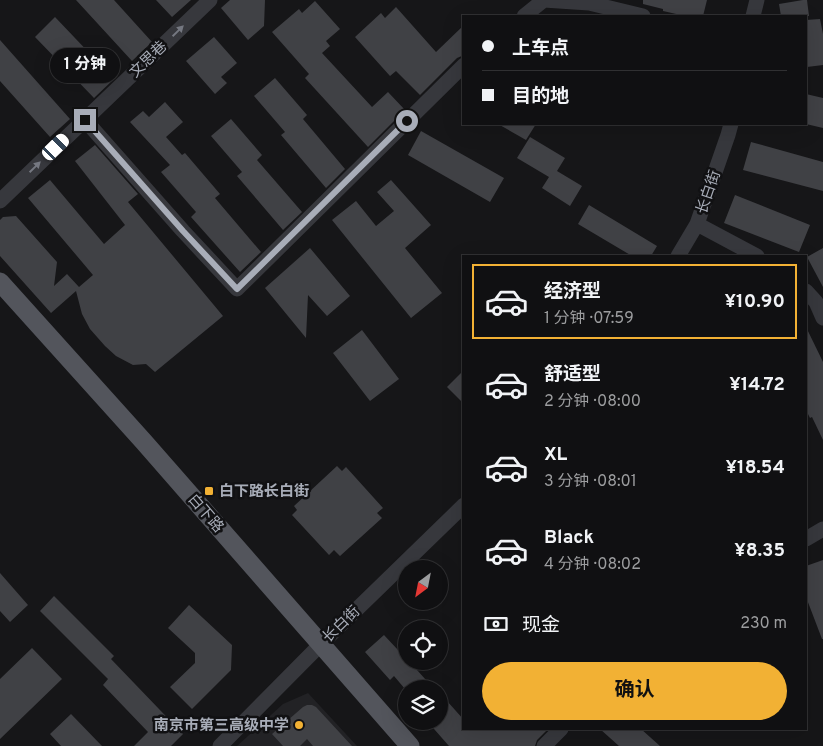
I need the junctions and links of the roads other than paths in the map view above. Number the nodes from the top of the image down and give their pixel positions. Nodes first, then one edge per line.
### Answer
1 (210, 0) edge
2 (757, 0) edge
3 (525, 15) edge
4 (639, 15) edge
5 (754, 15) edge
6 (462, 67) edge
7 (85, 120) junction
8 (731, 125) edge
9 (0, 201) edge
10 (697, 224) junction
11 (679, 255) edge
12 (755, 255) edge
13 (0, 282) edge
14 (807, 292) edge
15 (823, 318) edge
16 (462, 507) edge
17 (823, 529) edge
18 (807, 538) edge
19 (321, 644) junction
20 (560, 730) edge
21 (220, 746) edge
22 (410, 746) edge
23 (544, 746) edge

7 -> 1 street, 文思巷
2 - 5 street
3 - 4 street
6 - 7 street
9 -> 7 street, 文思巷
8 - 10 street, 长白街
10 - 11 street, 长白街
10 - 12 street
13 - 19 main road, 白下路
14 - 15 street
16 - 19 street, 长白街
17 - 18 street
19 - 21 street, 长白街
19 - 22 main road, 白下路
20 - 23 street

